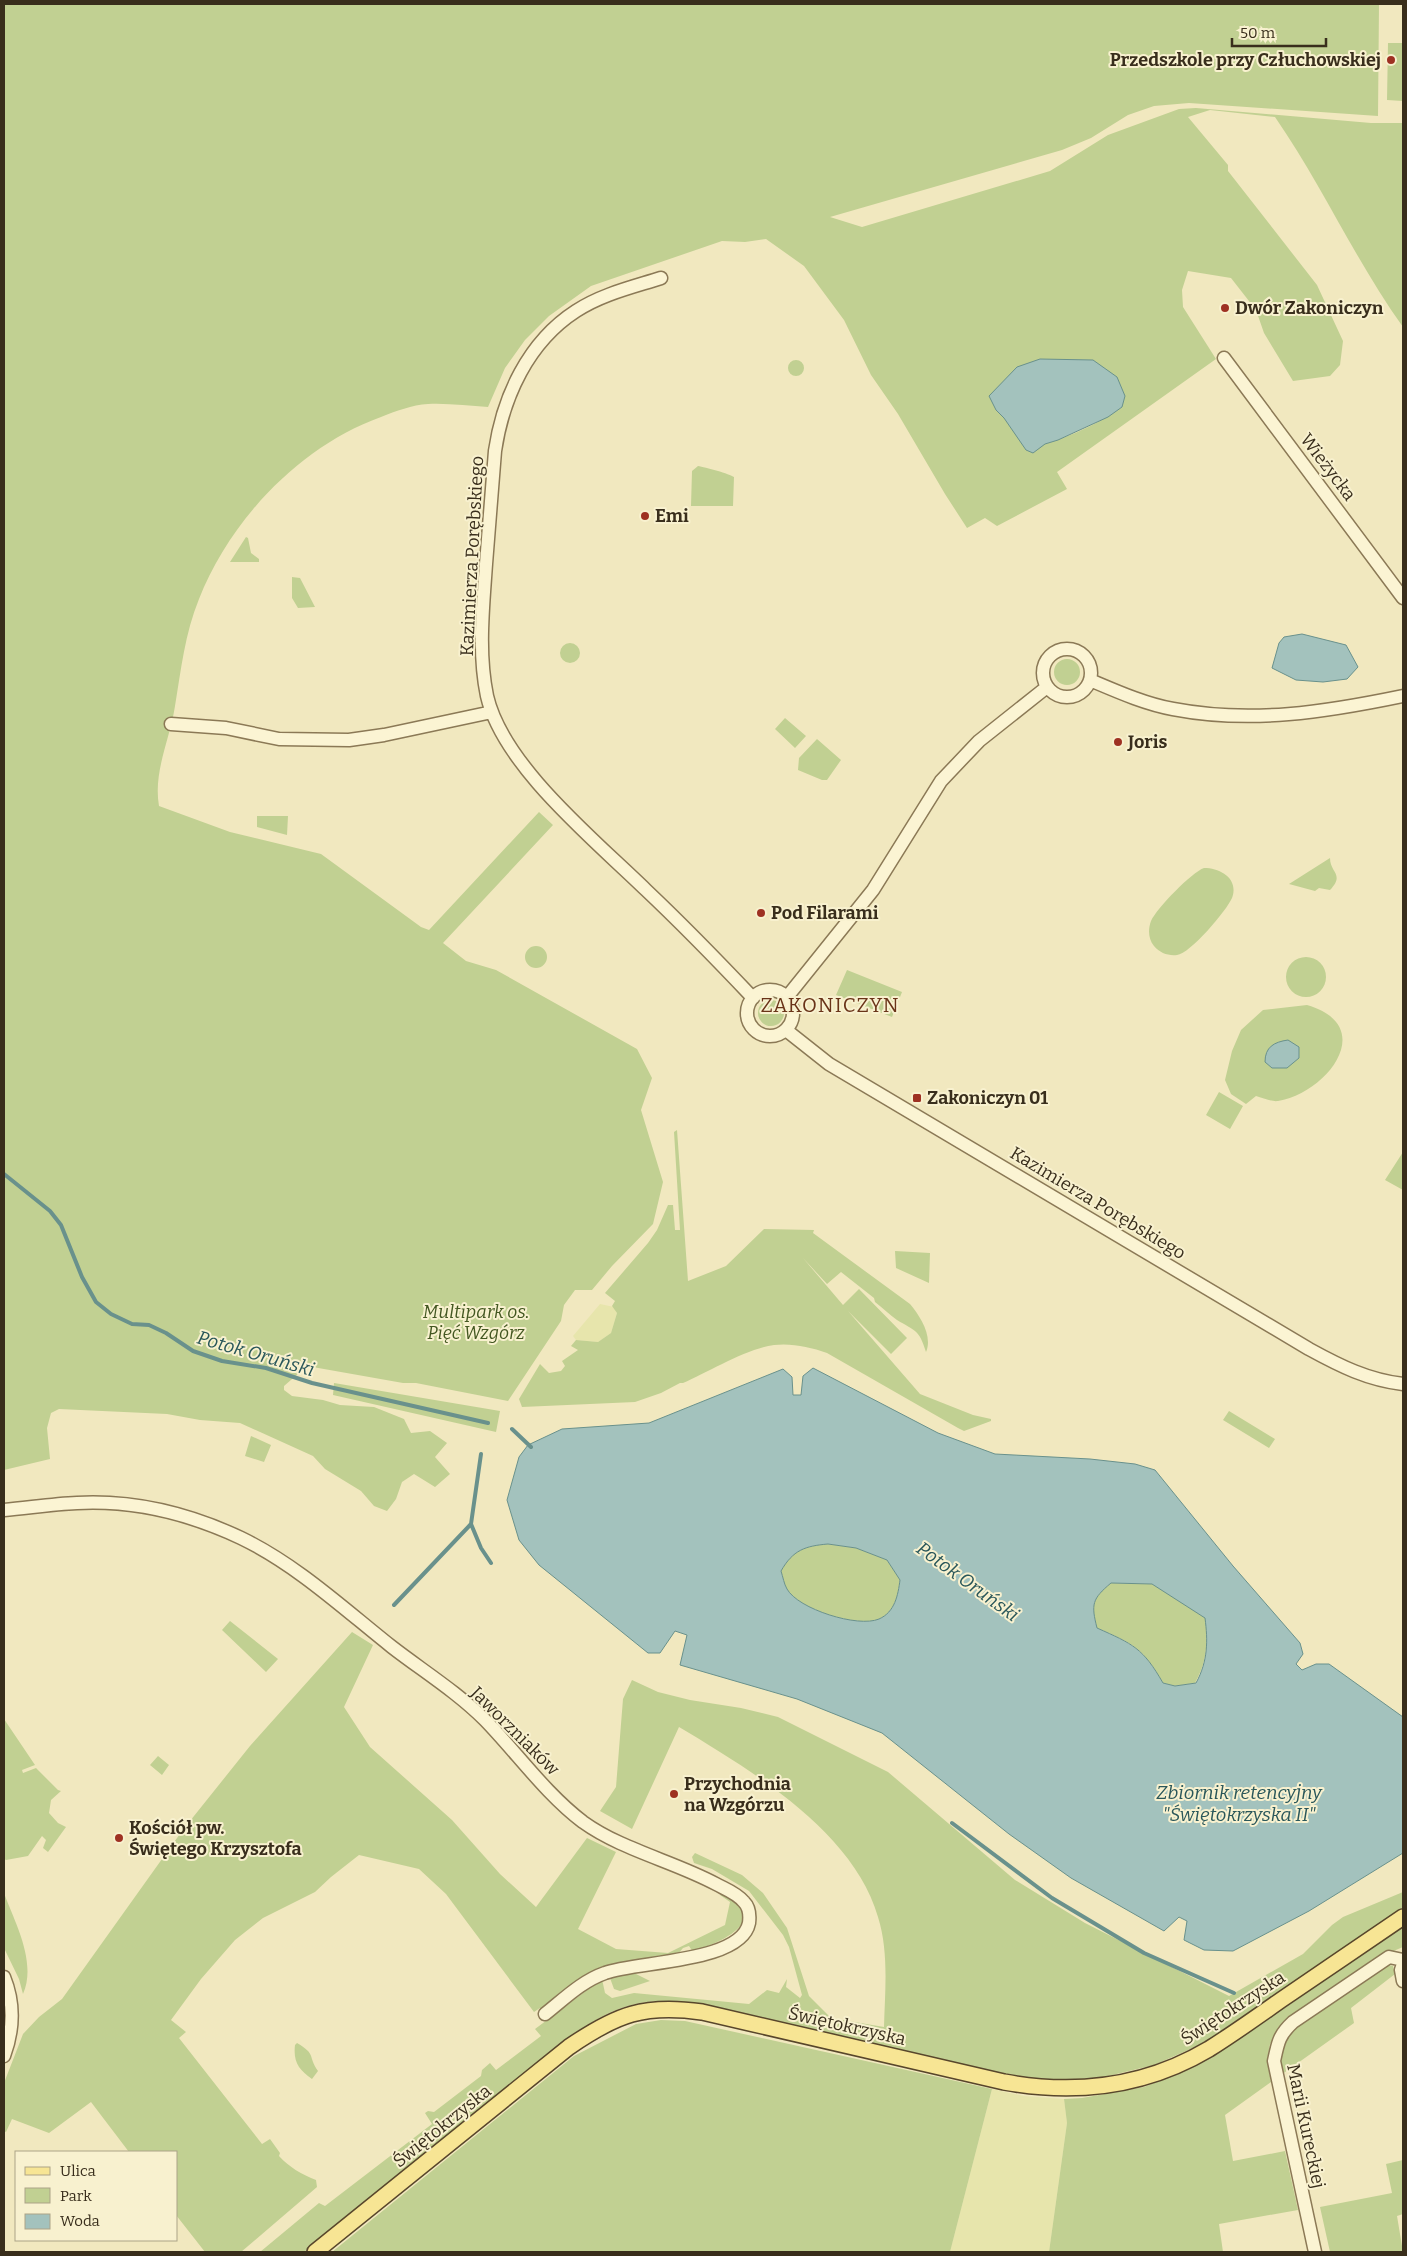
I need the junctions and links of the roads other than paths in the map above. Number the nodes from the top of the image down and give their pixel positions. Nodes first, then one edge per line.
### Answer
1 (661, 278) dead end
2 (1224, 358) dead end
3 (1403, 598) edge
4 (1090, 680) junction
5 (1047, 687) junction
6 (1403, 696) edge
7 (492, 712) junction
8 (171, 724) dead end
9 (787, 997) junction
10 (752, 998) junction
11 (786, 1030) junction
12 (1403, 1384) edge
13 (4, 1510) edge
14 (1403, 1917) edge
15 (1403, 1960) edge
16 (1403, 1964) edge
17 (4, 1977) edge
18 (1403, 1980) edge
19 (545, 2014) dead end
20 (4, 2056) edge
21 (315, 2252) edge
22 (1315, 2252) edge

1 - 7 street, Kazimierza Porębskiego
2 - 3 street, Wieżycka
4 - 5 street
4 - 5 street
4 - 6 street
5 - 9 street
7 - 8 street
7 - 10 street, Kazimierza Porębskiego
9 - 10 street
9 - 11 street
10 - 11 street
11 - 12 street, Kazimierza Porębskiego
13 - 19 street, Jaworzniaków
14 - 21 main road, Świętokrzyska
15 - 22 street, Marii Kureckiej
16 - 18 street
17 - 20 street

